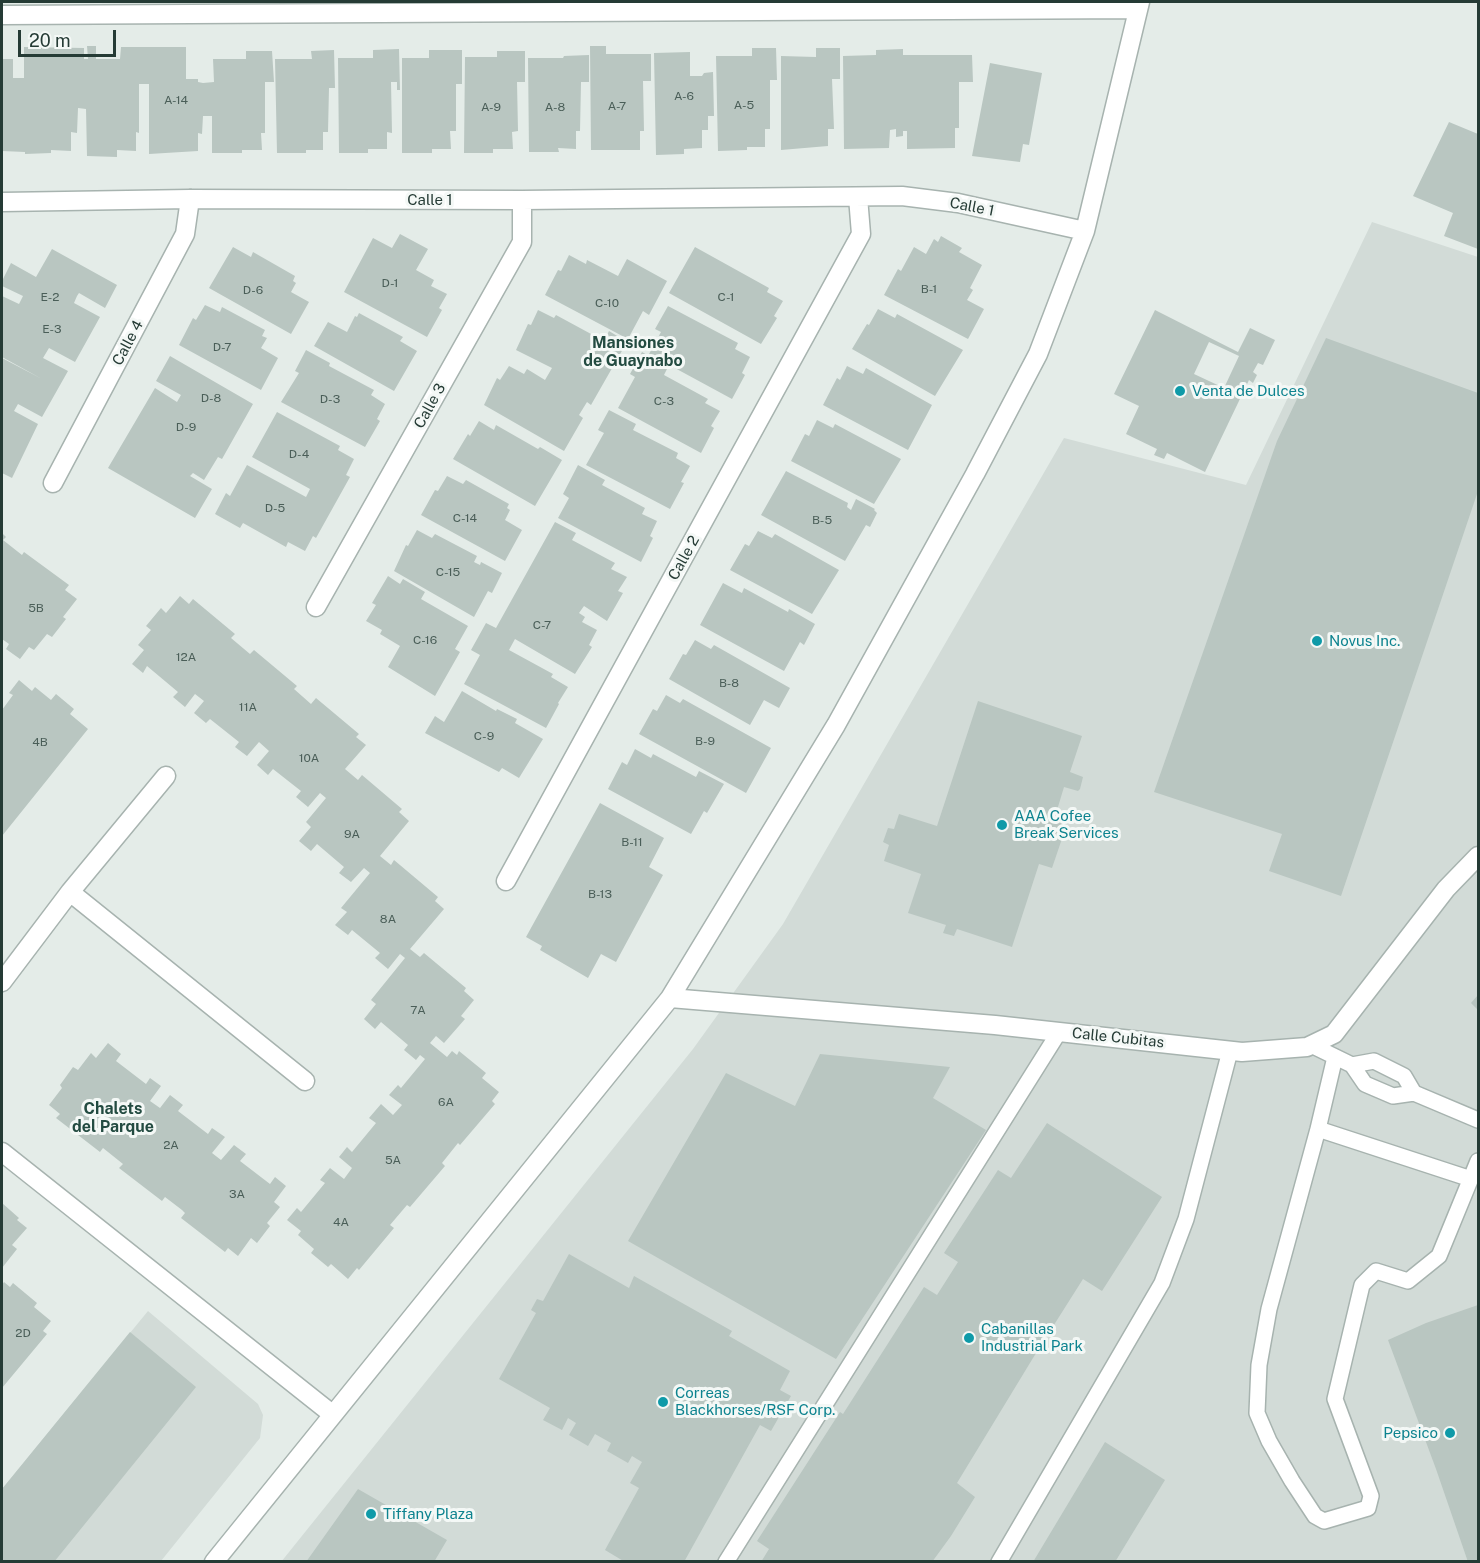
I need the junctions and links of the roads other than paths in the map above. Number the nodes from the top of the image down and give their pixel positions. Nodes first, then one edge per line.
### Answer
1 (1139, 5) edge
2 (754, 6) edge
3 (2, 15) edge
4 (858, 197) junction
5 (190, 200) junction
6 (522, 200) junction
7 (2, 202) edge
8 (1085, 231) junction
9 (53, 483) dead end
10 (316, 607) dead end
11 (166, 776) dead end
12 (1479, 856) edge
13 (506, 881) dead end
14 (70, 892) junction
15 (2, 982) edge
16 (670, 998) junction
17 (1059, 1032) junction
18 (1311, 1045) junction
19 (1230, 1051) junction
20 (1335, 1057) junction
21 (1352, 1065) junction
22 (305, 1081) dead end
23 (1414, 1093) junction
24 (1479, 1120) edge
25 (1318, 1129) junction
26 (2, 1152) edge
27 (1479, 1161) edge
28 (1471, 1179) junction
29 (332, 1414) junction
30 (214, 1562) edge
31 (726, 1562) edge
32 (999, 1562) edge

1 - 2 street
1 - 8 street
2 - 3 street
4 - 6 street, Calle 1
4 - 8 street, Calle 1
4 - 13 street, Calle 2
5 - 6 street, Calle 1
5 - 7 street, Calle 1
5 - 9 street, Calle 4
6 - 10 street, Calle 3
8 - 16 street
11 - 14 street
12 - 18 street, Calle Cubitas
14 - 15 street
14 - 22 street
16 - 17 street, Calle Cubitas
16 - 29 street
17 - 19 street, Calle Cubitas
17 - 31 lane
18 - 19 street, Calle Cubitas
18 - 20 lane
19 - 32 lane
20 - 21 lane
20 - 25 lane
21 - 23 lane
21 - 23 lane
23 - 24 lane
25 - 28 lane
25 - 28 lane
26 - 29 street
27 - 28 lane
29 - 30 street

